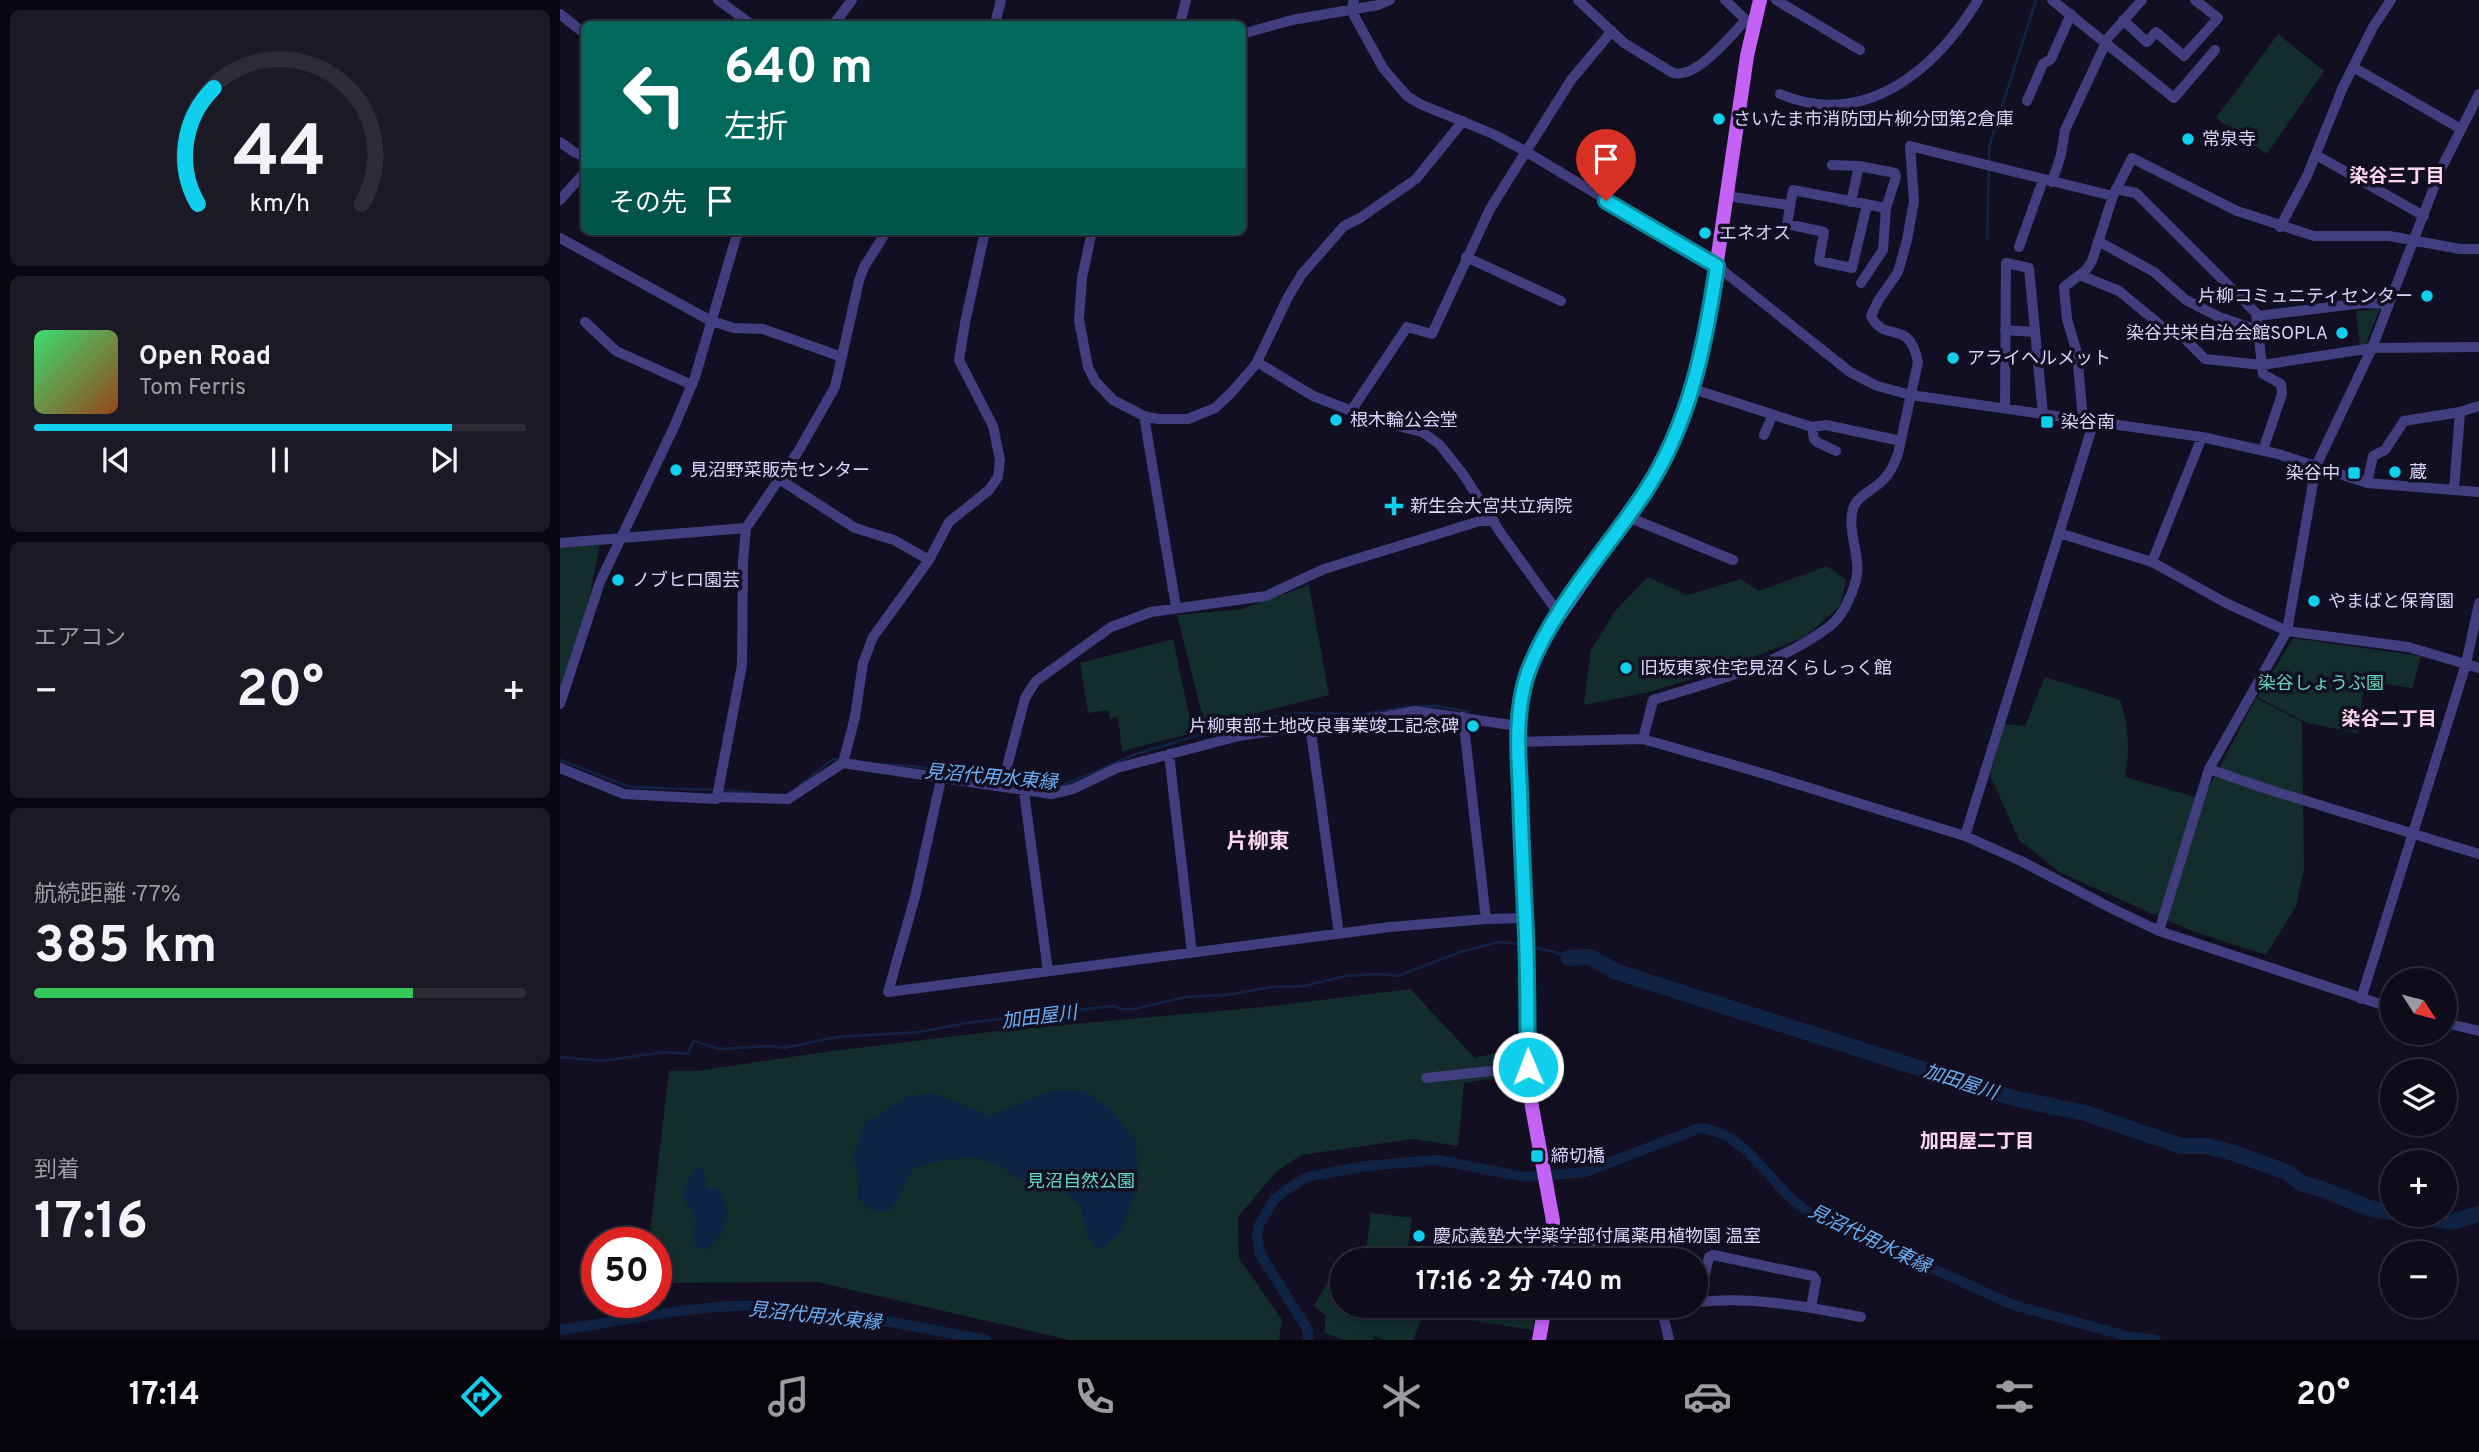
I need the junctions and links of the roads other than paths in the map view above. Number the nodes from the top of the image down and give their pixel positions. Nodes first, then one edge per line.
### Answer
1 (718, 0) edge
2 (852, 0) edge
3 (1001, 0) edge
4 (1186, 0) edge
5 (1390, 0) edge
6 (1578, 0) edge
7 (1725, 0) edge
8 (1777, 0) edge
9 (1978, 0) edge
10 (2052, 0) edge
11 (2142, 0) edge
12 (2195, 0) edge
13 (2391, 0) edge
14 (1759, 3) edge
15 (1353, 5) edge
16 (560, 14) edge
17 (2071, 14) junction
18 (2123, 20) junction
19 (747, 21) edge
20 (836, 21) edge
21 (996, 21) edge
22 (1181, 21) edge
23 (1749, 23) junction
24 (581, 31) edge
25 (1612, 31) junction
26 (1246, 33) edge
27 (2108, 42) junction
28 (1860, 50) dead end
29 (2215, 50) dead end
30 (2353, 67) junction
31 (1780, 94) dead end
32 (2479, 94) edge
33 (2027, 101) dead end
34 (1463, 121) junction
35 (2461, 129) junction
36 (560, 142) edge
37 (1525, 151) junction
38 (581, 155) edge
39 (2316, 155) junction
40 (1832, 165) dead end
41 (1859, 166) junction
42 (581, 176) edge
43 (2048, 181) junction
44 (2115, 192) junction
45 (1726, 196) junction
46 (560, 200) edge
47 (1851, 201) junction
48 (1789, 205) junction
49 (1867, 205) junction
50 (1886, 208) junction
51 (2424, 216) junction
52 (2280, 227) junction
53 (737, 235) edge
54 (883, 235) edge
55 (984, 235) edge
56 (1091, 235) edge
57 (560, 238) edge
58 (2098, 241) junction
59 (2414, 241) junction
60 (2018, 247) dead end
61 (2479, 249) edge
62 (1466, 257) junction
63 (1717, 266) junction
64 (2080, 275) junction
65 (1861, 283) dead end
66 (1561, 301) dead end
67 (2389, 304) junction
68 (2257, 316) junction
69 (711, 321) junction
70 (585, 322) dead end
71 (2005, 330) junction
72 (2258, 330) junction
73 (2035, 332) junction
74 (2479, 347) edge
75 (2372, 348) junction
76 (842, 357) junction
77 (1257, 362) junction
78 (2262, 365) junction
79 (692, 385) junction
80 (1693, 389) junction
81 (1912, 395) junction
82 (2479, 406) edge
83 (2005, 408) junction
84 (1352, 411) junction
85 (2460, 412) junction
86 (2043, 414) junction
87 (1144, 416) junction
88 (1772, 416) junction
89 (2088, 421) junction
90 (1812, 427) junction
91 (1764, 435) dead end
92 (2202, 437) junction
93 (1901, 441) junction
94 (2263, 450) junction
95 (1836, 451) dead end
96 (2316, 466) junction
97 (779, 479) junction
98 (2367, 482) junction
99 (2454, 490) junction
100 (2479, 492) edge
101 (1628, 517) junction
102 (1494, 521) junction
103 (746, 528) junction
104 (2059, 533) junction
105 (623, 538) junction
106 (560, 543) edge
107 (929, 560) junction
108 (1733, 560) dead end
109 (2152, 562) junction
110 (2479, 603) edge
111 (1176, 607) junction
112 (1559, 614) junction
113 (2287, 631) junction
114 (2466, 664) junction
115 (2479, 668) edge
116 (560, 704) edge
117 (1463, 717) junction
118 (1310, 725) junction
119 (1518, 726) junction
120 (1643, 739) junction
121 (1518, 742) junction
122 (1169, 754) junction
123 (844, 763) junction
124 (560, 768) edge
125 (2208, 769) junction
126 (941, 779) junction
127 (1005, 787) junction
128 (1024, 792) junction
129 (716, 799) dead end
130 (2412, 832) junction
131 (1965, 836) junction
132 (2479, 854) edge
133 (1525, 918) junction
134 (1486, 919) junction
135 (2160, 931) junction
136 (1339, 934) junction
137 (1192, 953) junction
138 (1048, 971) junction
139 (2361, 999) junction
140 (2380, 1005) edge
141 (2457, 1026) edge
142 (2479, 1031) edge
143 (1528, 1067) junction
144 (1426, 1078) dead end
145 (1554, 1229) junction
146 (1553, 1248) edge
147 (1597, 1248) edge
148 (1708, 1261) edge
149 (1708, 1302) edge
150 (1811, 1308) junction
151 (1861, 1317) dead end
152 (1543, 1318) edge
153 (1664, 1318) edge
154 (1539, 1340) edge
155 (1669, 1340) edge

1 - 19 street
2 - 20 street
3 - 21 street
4 - 22 street
5 - 15 street
6 - 25 street
7 - 23 street
8 - 14 street
8 - 28 street
9 - 31 street
10 - 17 street
11 - 18 street
12 - 18 street
13 - 30 street
14 - 23 main road
15 - 26 street
15 - 34 street
16 - 24 street
17 - 27 street
17 - 33 street
18 - 27 street
23 - 25 street
23 - 45 main road
25 - 37 street
27 - 29 street
27 - 43 street
30 - 35 street
30 - 39 street
32 - 35 street
34 - 37 street
34 - 77 street
35 - 51 street
36 - 38 street
37 - 62 street
37 - 63 street
39 - 51 street
39 - 52 street
40 - 41 street
41 - 47 street
41 - 50 street
42 - 46 street
43 - 44 street
43 - 60 street
43 - 81 street
44 - 52 street
44 - 58 street
44 - 68 street
45 - 48 street
45 - 63 main road
47 - 48 street
47 - 49 street
48 - 49 street
49 - 50 street
50 - 65 street
51 - 59 street
52 - 59 street
53 - 69 street
54 - 76 street
55 - 107 street
56 - 87 street
57 - 69 street
58 - 64 street
58 - 72 street
59 - 61 street
59 - 67 street
62 - 66 street
62 - 84 street
63 - 80 main road
63 - 81 street
64 - 78 street
64 - 89 street
67 - 68 street
67 - 75 street
68 - 72 street
69 - 76 street
69 - 79 street
70 - 79 street
71 - 73 street
71 - 73 street
71 - 83 street
72 - 78 street
73 - 86 street
74 - 75 street
75 - 78 street
75 - 96 street
76 - 97 street
77 - 84 street
77 - 87 street
78 - 94 street
79 - 105 street
80 - 88 street
80 - 101 main road
81 - 83 street
81 - 93 street
82 - 85 street
83 - 86 street
84 - 102 street
85 - 98 street
85 - 99 street
86 - 89 street
87 - 111 street
88 - 90 street
88 - 91 street
89 - 92 street
89 - 104 street
90 - 93 street
90 - 95 street
92 - 94 street
92 - 109 street
93 - 120 street
94 - 96 street
96 - 98 street
96 - 113 street
97 - 103 street
97 - 107 street
98 - 99 street
99 - 100 street
101 - 108 street
101 - 112 main road
102 - 111 street
102 - 112 street
103 - 105 street
103 - 123 street
104 - 109 street
104 - 131 street
105 - 106 street
105 - 116 street
107 - 123 street
109 - 113 street
110 - 114 street
111 - 127 street
112 - 119 main road
113 - 114 street
113 - 125 street
114 - 115 street
114 - 130 street
117 - 118 street
117 - 119 street
117 - 134 street
118 - 122 street
118 - 136 street
119 - 121 main road
120 - 121 street
120 - 131 street
121 - 133 main road
122 - 128 street
122 - 137 street
123 - 126 street
124 - 129 street
125 - 130 street
125 - 135 street
126 - 127 street
126 - 138 street
127 - 128 street
128 - 138 street
130 - 132 street
130 - 139 street
131 - 135 street
133 - 134 street
133 - 143 main road
134 - 136 street
135 - 139 street
136 - 137 street
137 - 138 street
139 - 140 street
141 - 142 street
143 - 144 street
143 - 145 main road
145 - 146 main road
145 - 147 street
148 - 150 street
149 - 150 street
150 - 151 street
152 - 154 main road
153 - 155 street

